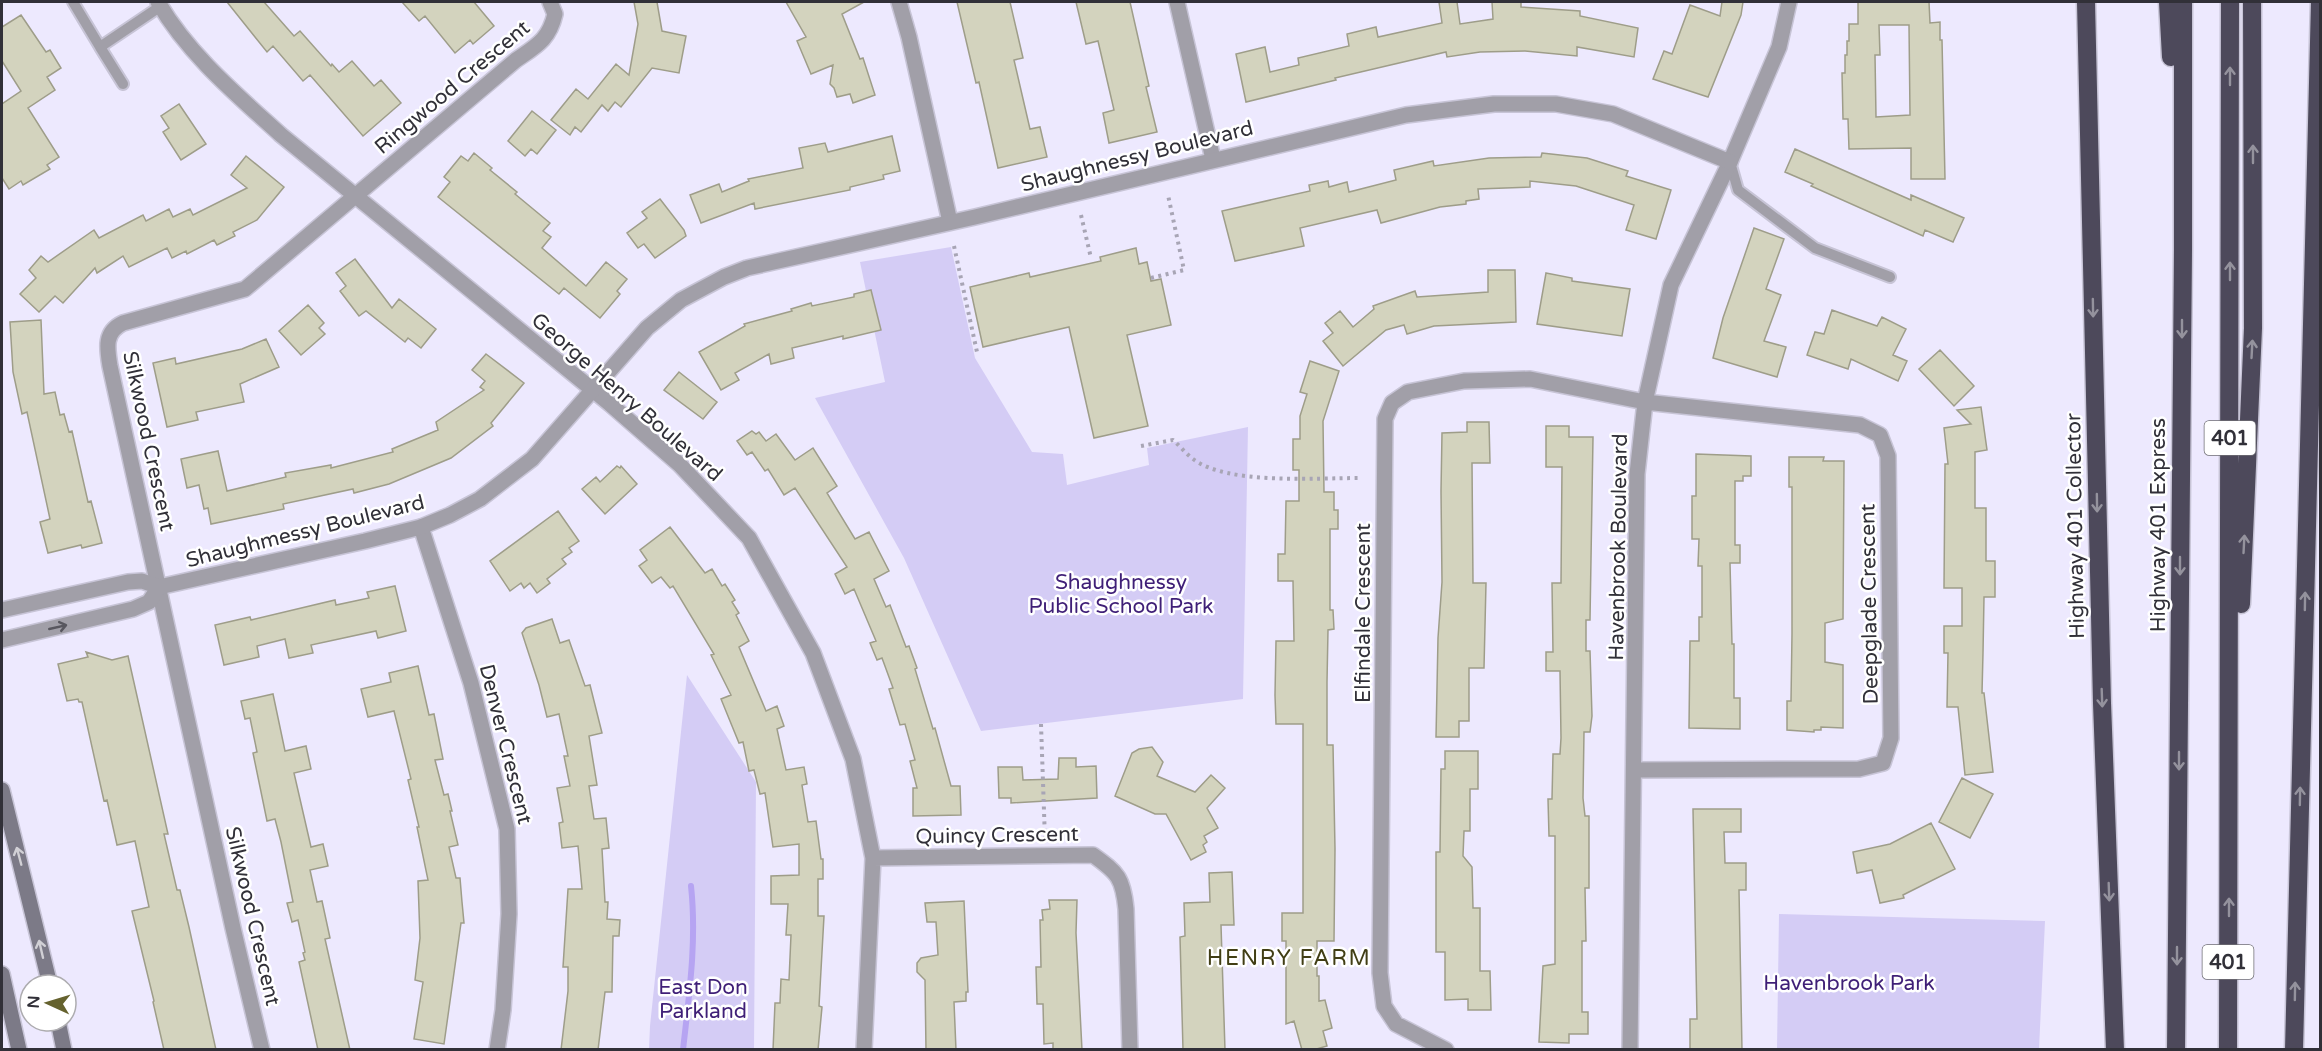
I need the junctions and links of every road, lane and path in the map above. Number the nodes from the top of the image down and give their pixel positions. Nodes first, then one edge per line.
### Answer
1 (73, 2) edge
2 (550, 2) edge
3 (899, 2) edge
4 (1177, 2) edge
5 (1789, 2) edge
6 (2075, 2) edge
7 (2086, 2) edge
8 (2168, 2) edge
9 (2183, 2) edge
10 (2230, 2) edge
11 (2252, 2) edge
12 (2320, 2) edge
13 (159, 4) edge
14 (100, 47) junction
15 (123, 84) dead end
16 (1213, 159) junction
17 (1730, 162) junction
18 (1168, 195) dead end
19 (355, 196) junction
20 (1082, 215) dead end
21 (950, 222) junction
22 (954, 246) dead end
23 (2091, 249) junction
24 (2183, 250) junction
25 (1091, 258) dead end
26 (1890, 277) dead end
27 (1151, 278) dead end
28 (977, 352) dead end
29 (592, 391) junction
30 (1645, 402) junction
31 (2320, 410) edge
32 (1141, 446) dead end
33 (1359, 478) dead end
34 (421, 527) junction
35 (2307, 554) junction
36 (159, 587) junction
37 (2, 610) edge
38 (2, 640) edge
39 (1041, 724) dead end
40 (1635, 770) junction
41 (2, 790) edge
42 (1045, 855) junction
43 (873, 858) junction
44 (2229, 875) junction
45 (47, 973) edge
46 (2, 974) edge
47 (60, 1033) edge
48 (19, 1050) edge
49 (64, 1050) edge
50 (262, 1050) edge
51 (497, 1050) edge
52 (864, 1050) edge
53 (1130, 1050) edge
54 (1446, 1050) edge
55 (1630, 1050) edge
56 (2115, 1050) edge
57 (2176, 1050) edge
58 (2228, 1050) edge
59 (2294, 1050) edge

1 - 14 lane
2 - 19 street, Ringwood Crescent
3 - 21 street
4 - 16 street
5 - 17 street, Havenbrook Boulevard
6 - 23 highway
7 - 23 highway, Highway 401 Collector
8 - 24 highway
9 - 24 highway, Highway 401 Express / 401
44 -> 10 highway, 401
44 -> 11 highway
12 - 35 highway
13 - 14 lane
13 - 19 street, George Henry Boulevard
14 - 15 lane
16 - 17 street, Shaughnessy Boulevard
16 - 21 street, Shaughnessy Boulevard
17 - 26 lane
17 - 30 street, Havenbrook Boulevard
18 - 27 path
19 - 29 street, George Henry Boulevard
19 - 36 street, Silkwood Crescent
20 - 25 path
21 - 29 street, Shaughnessy Boulevard
22 - 28 path
23 -> 56 highway, Highway 401 Collector
24 -> 57 highway, Highway 401 Express / 401
29 - 34 street, Shaughmessy Boulevard
29 - 43 street, George Henry Boulevard
30 - 40 street, Havenbrook Boulevard
30 - 40 street, Deepglade Crescent
30 - 54 street, Elfindale Crescent
31 - 35 highway
32 - 33 path
34 - 36 street, Shaughmessy Boulevard
34 - 51 street, Denver Crescent
59 -> 35 highway
36 - 37 street
38 -> 36 street
36 - 50 street, Silkwood Crescent
39 - 42 path
40 - 55 street, Havenbrook Boulevard
45 -> 41 main road
42 - 43 street, Quincy Crescent
42 - 53 street, Quincy Crescent
43 - 52 street, George Henry Boulevard
58 -> 44 highway, 401
46 - 48 main road
47 - 49 main road

